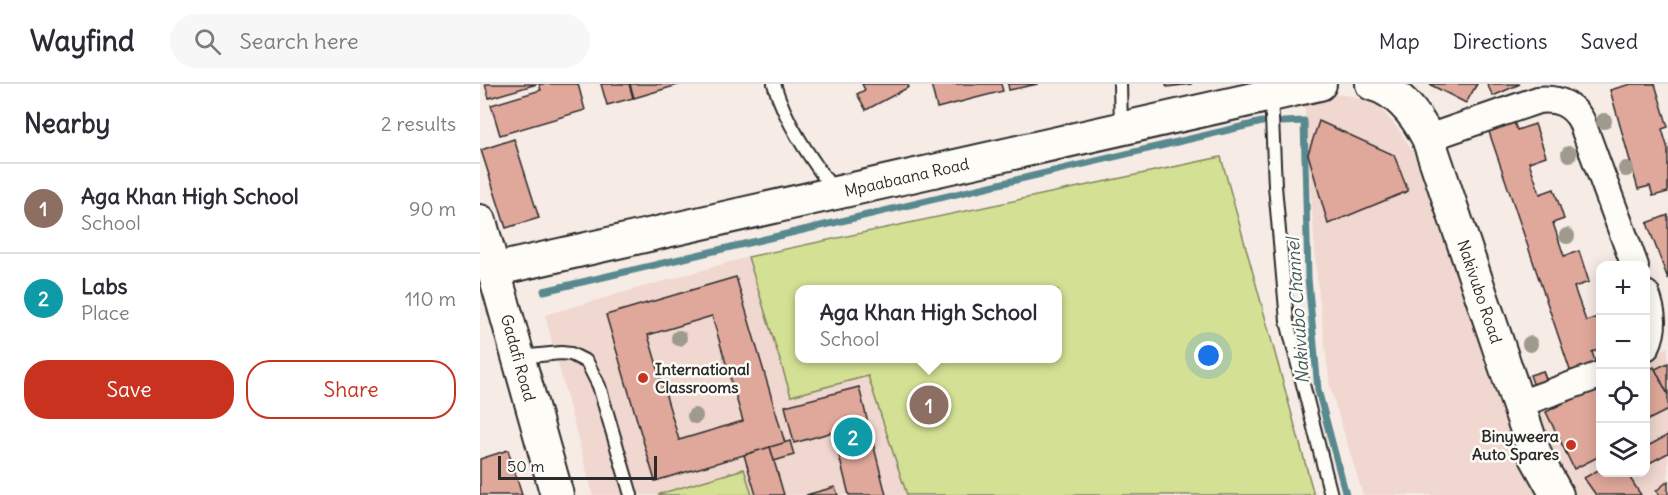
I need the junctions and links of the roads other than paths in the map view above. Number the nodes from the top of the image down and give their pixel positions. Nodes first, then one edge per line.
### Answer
1 (774, 84) edge
2 (1120, 84) edge
3 (1320, 84) edge
4 (1381, 87) edge
5 (1271, 95) junction
6 (1121, 129) junction
7 (1428, 138) junction
8 (834, 192) junction
9 (480, 221) edge
10 (1633, 261) edge
11 (493, 270) junction
12 (1650, 308) edge
13 (1650, 339) edge
14 (518, 357) junction
15 (1596, 376) edge
16 (1519, 404) junction
17 (557, 495) edge
18 (631, 495) edge
19 (1330, 495) edge
20 (1557, 495) edge

1 - 8 lane
2 - 6 lane
3 - 5 street, Mpaabaana Road
4 - 7 street, Nakivubo Road
5 - 6 street, Mpaabaana Road
5 - 19 lane
6 - 8 street, Mpaabaana Road
7 - 10 street
7 - 16 street, Nakivubo Road
8 - 11 street, Mpaabaana Road
9 - 11 street, Gadafi Road
11 - 14 street, Gadafi Road
12 - 13 street
14 - 17 street, Gadafi Road
14 - 18 lane
15 - 16 street
16 - 20 street, Nakivubo Road

